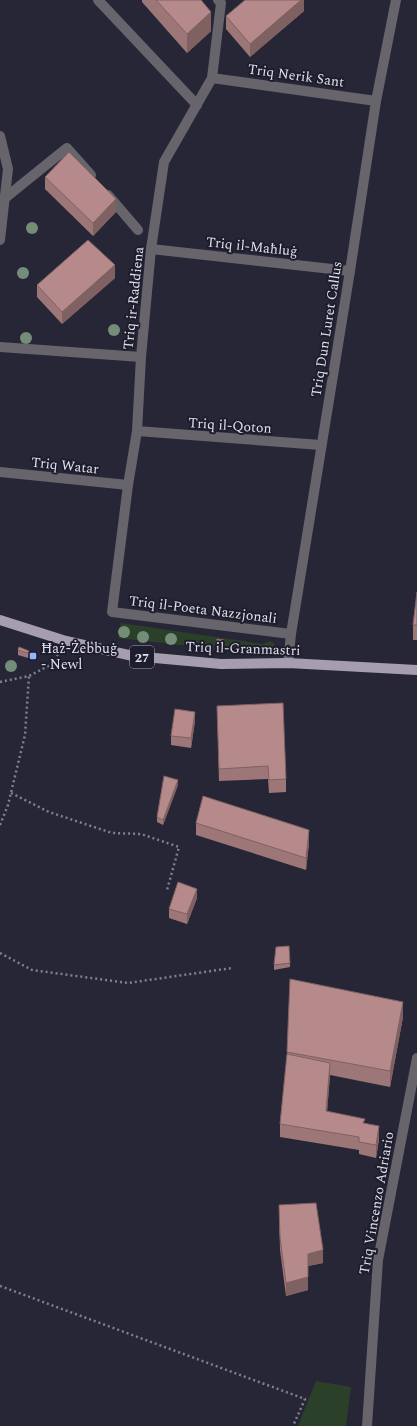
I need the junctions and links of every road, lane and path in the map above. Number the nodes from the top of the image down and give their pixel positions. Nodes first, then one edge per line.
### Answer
1 (98, 0) edge
2 (218, 0) edge
3 (396, 0) edge
4 (212, 78) junction
5 (376, 101) junction
6 (196, 105) junction
7 (0, 136) edge
8 (4, 169) edge
9 (5, 198) junction
10 (138, 230) dead end
11 (0, 240) edge
12 (151, 250) junction
13 (350, 271) junction
14 (0, 347) edge
15 (141, 357) junction
16 (137, 431) junction
17 (321, 446) junction
18 (0, 472) edge
19 (128, 485) junction
20 (112, 612) joint
21 (0, 620) edge
22 (291, 634) junction
23 (66, 641) junction
24 (288, 663) junction
25 (417, 670) edge
26 (29, 676) junction
27 (0, 682) edge
28 (11, 793) junction
29 (0, 825) edge
30 (167, 890) dead end
31 (0, 953) edge
32 (232, 968) dead end
33 (417, 1058) edge
34 (0, 1286) edge
35 (293, 1426) edge
36 (367, 1426) edge

1 - 6 street
2 - 4 street, Triq ir-Raddiena
3 - 5 street, Triq Dun Luret Callus
4 - 5 street, Triq Nerik Sant
4 - 6 street, Triq ir-Raddiena
5 - 13 street, Triq Dun Luret Callus
6 - 12 street, Triq ir-Raddiena
7 - 8 street
8 - 9 street
9 - 10 street
9 - 11 street
12 - 13 street, Triq il-Maħluġ
12 - 15 street, Triq ir-Raddiena
13 - 17 street, Triq Dun Luret Callus
14 - 15 street
15 - 16 street, Triq ir-Raddiena
16 - 17 street, Triq il-Qoton
16 - 19 street, Triq ir-Raddiena
17 - 22 street, Triq Dun Luret Callus
18 - 19 street, Triq Watar
19 - 20 street, Triq ir-Raddiena
20 - 22 street, Triq il-Poeta Nazzjonali
21 - 23 main road, Triq il-Granmastri / 27
22 - 24 street, Triq Dun Luret Callus
23 - 24 main road, Triq il-Granmastri / 27
23 - 26 path
24 - 25 main road, Triq il-Granmastri / 27
26 - 27 path
26 - 28 path
28 - 29 path
28 - 30 path
31 - 32 path
33 - 36 street, Triq Vincenzo Adriario
34 - 35 path

